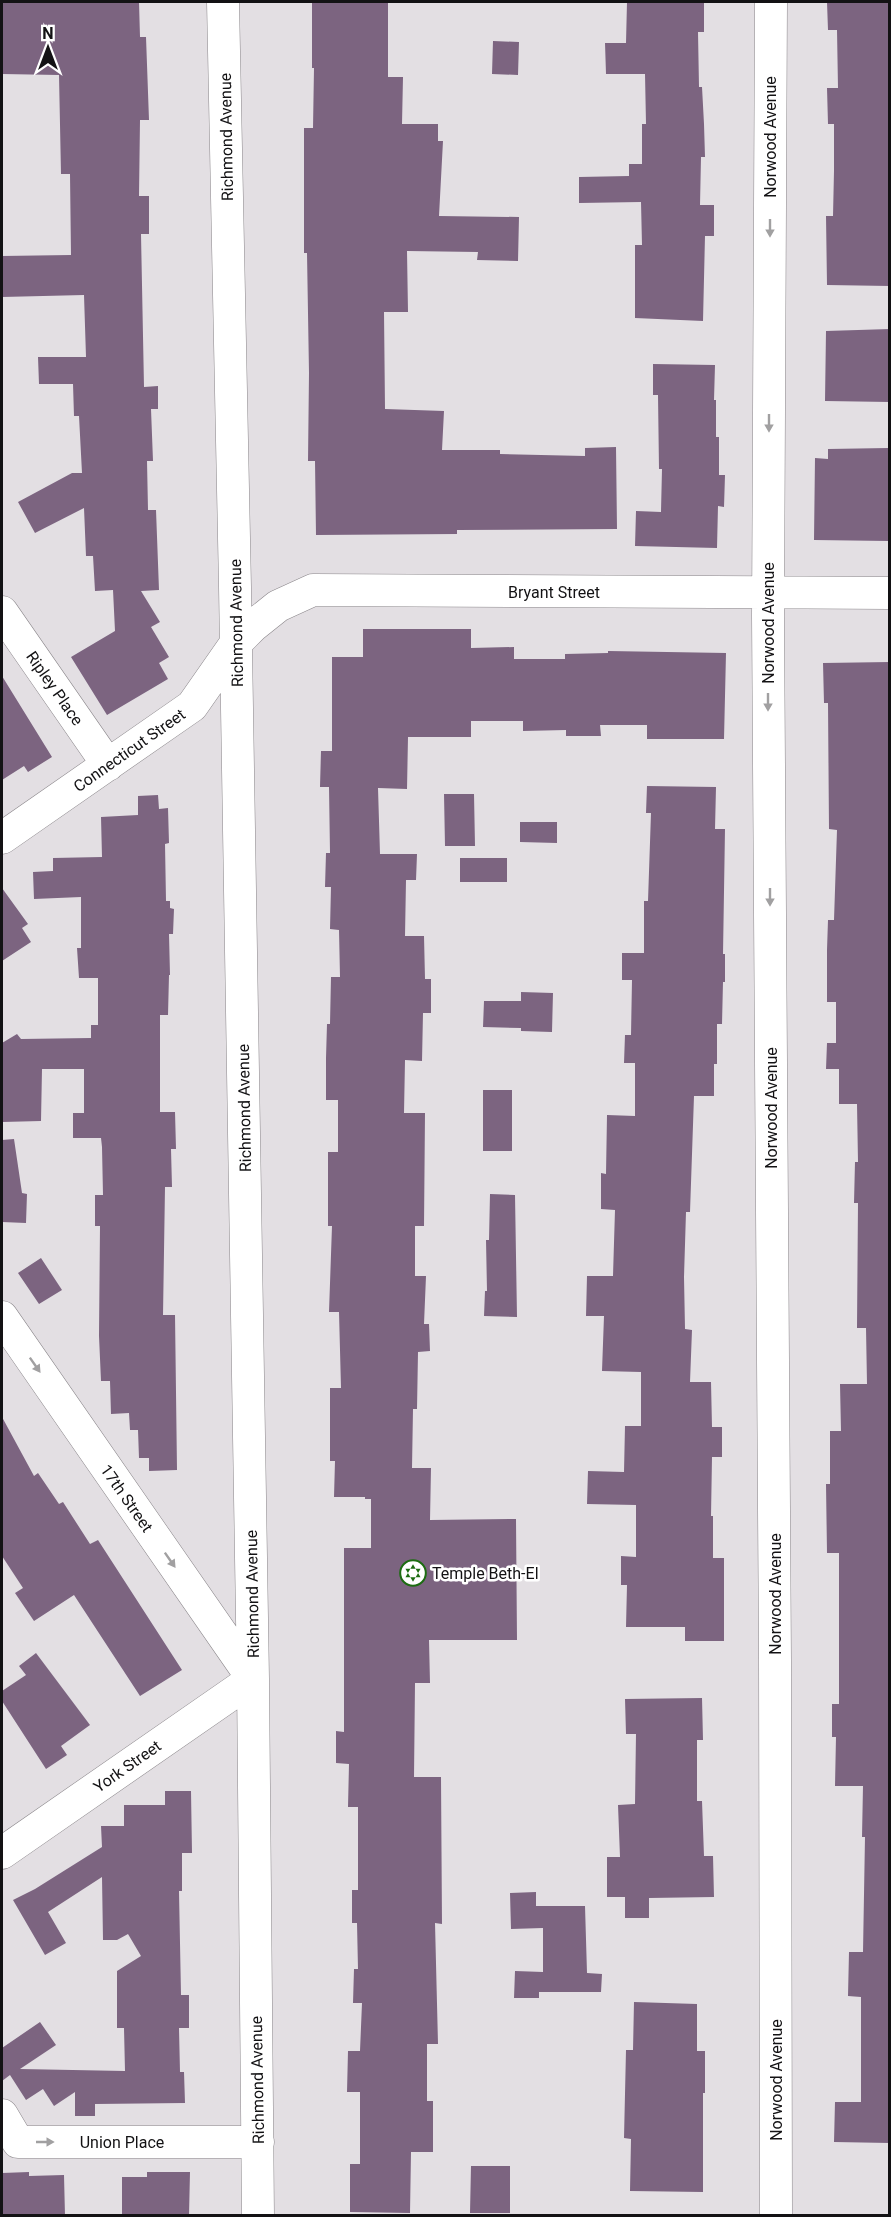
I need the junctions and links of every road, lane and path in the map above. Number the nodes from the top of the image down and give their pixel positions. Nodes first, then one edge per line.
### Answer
1 (224, 2) edge
2 (771, 2) edge
3 (768, 593) junction
4 (890, 593) edge
5 (2, 612) edge
6 (236, 643) junction
7 (108, 765) junction
8 (2, 838) edge
9 (2, 1317) edge
10 (253, 1679) junction
11 (2, 1853) edge
12 (2, 2115) edge
13 (258, 2142) junction
14 (258, 2216) edge
15 (776, 2216) edge

1 - 6 street, Richmond Avenue
2 -> 3 street, Norwood Avenue
3 - 4 street, Bryant Street
3 - 6 street, Bryant Street
3 -> 15 street, Norwood Avenue
5 - 7 street, Ripley Place
6 - 7 street, Connecticut Street
6 - 10 street, Richmond Avenue
7 - 8 street, Connecticut Street
9 -> 10 street, 17th Street
10 - 11 street, York Street
10 - 13 street, Richmond Avenue
12 -> 13 street, Union Place
13 - 14 street, Richmond Avenue

